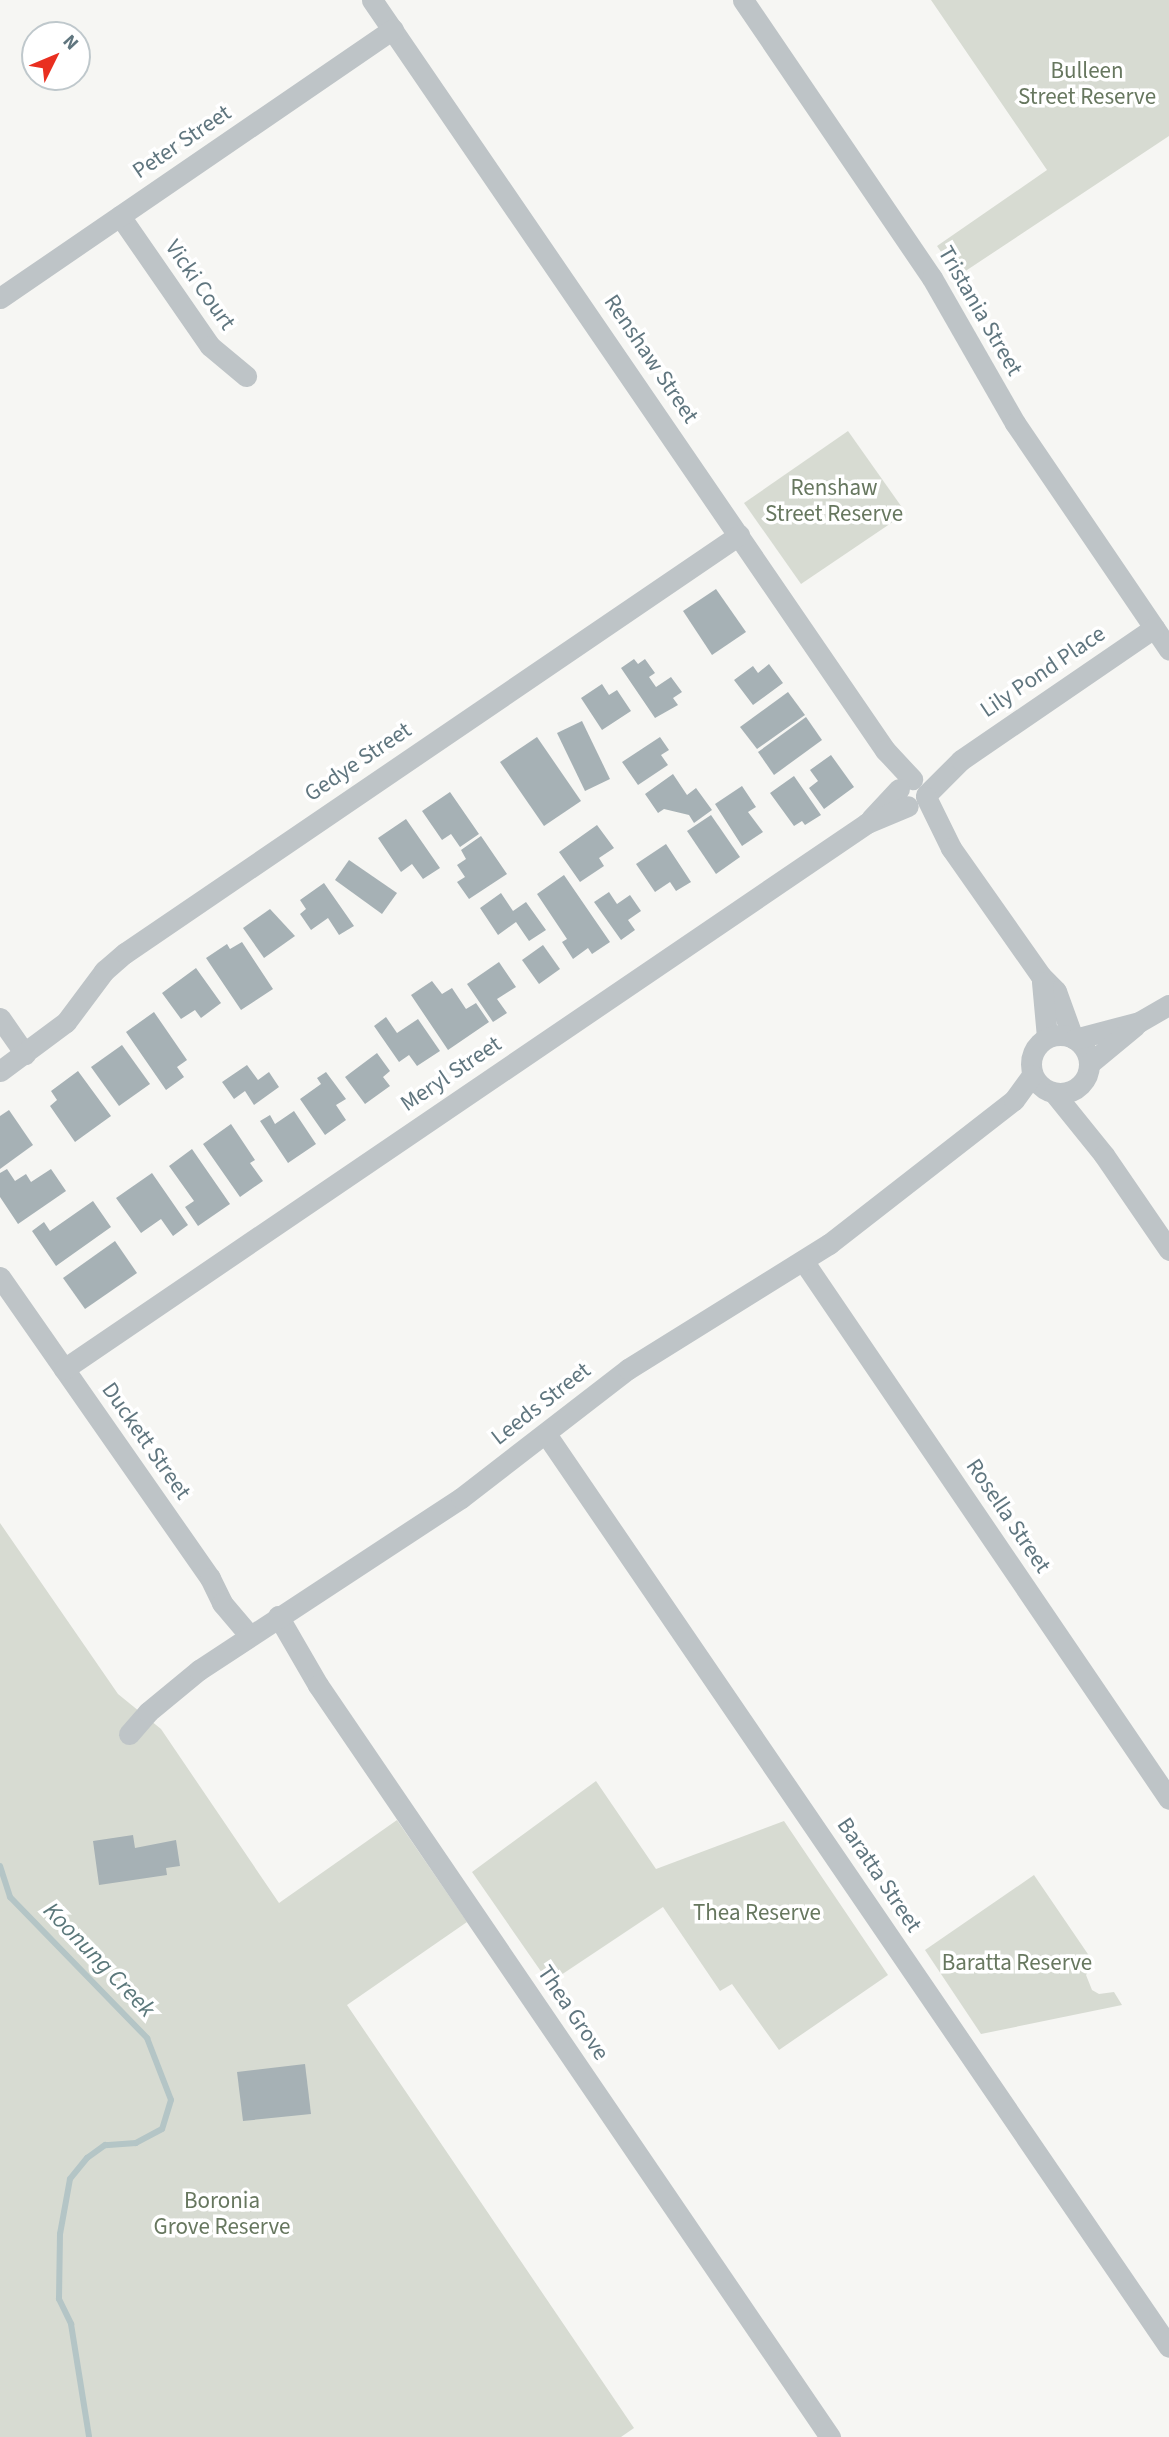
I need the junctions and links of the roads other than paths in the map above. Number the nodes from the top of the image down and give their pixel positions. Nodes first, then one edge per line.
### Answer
1 (372, 0) edge
2 (743, 0) edge
3 (393, 29) junction
4 (120, 216) junction
5 (0, 298) edge
6 (246, 376) dead end
7 (739, 535) junction
8 (1154, 628) junction
9 (1169, 650) edge
10 (912, 792) junction
11 (1041, 976) junction
12 (1169, 1006) edge
13 (0, 1018) edge
14 (1139, 1022) junction
15 (1047, 1037) junction
16 (1074, 1038) junction
17 (25, 1054) junction
18 (1089, 1064) junction
19 (0, 1071) edge
20 (1032, 1075) junction
21 (1080, 1086) junction
22 (1051, 1093) junction
23 (989, 1120) junction
24 (1104, 1155) junction
25 (1169, 1250) edge
26 (804, 1262) junction
27 (0, 1277) edge
28 (64, 1369) junction
29 (546, 1434) junction
30 (278, 1616) junction
31 (249, 1634) junction
32 (129, 1734) dead end
33 (1169, 1799) edge
34 (1169, 2347) edge
35 (830, 2437) edge

1 - 3 street, Renshaw Street
2 - 8 street, Tristania Street
3 - 4 street, Peter Street
3 - 7 street, Renshaw Street
4 - 5 street, Peter Street
4 - 6 street, Vicki Court
7 - 10 street, Renshaw Street
7 - 17 street, Gedye Street
8 - 9 street, Tristania Street
8 - 10 street, Lily Pond Place
10 - 11 street, Renshaw Street
10 - 28 street, Meryl Street
11 - 15 street, Renshaw Street
11 - 16 street, Renshaw Street
12 - 14 street
13 - 17 street
14 - 16 street
14 - 18 street
15 - 16 street
15 - 20 street
16 - 18 street
17 - 19 street, Gedye Street
18 - 21 street
20 - 22 street
20 - 23 street, Leeds Street
21 - 22 street
21 - 24 street
22 - 23 street, Leeds Street
22 - 24 street
23 - 26 street, Leeds Street
24 - 25 street
26 - 29 street, Leeds Street
26 - 33 street, Rosella Street
27 - 28 street, Duckett Street
28 - 31 street, Duckett Street
29 - 30 street, Leeds Street
29 - 34 street, Baratta Street
30 - 31 street, Leeds Street
30 - 35 street, Thea Grove
31 - 32 street, Leeds Street

